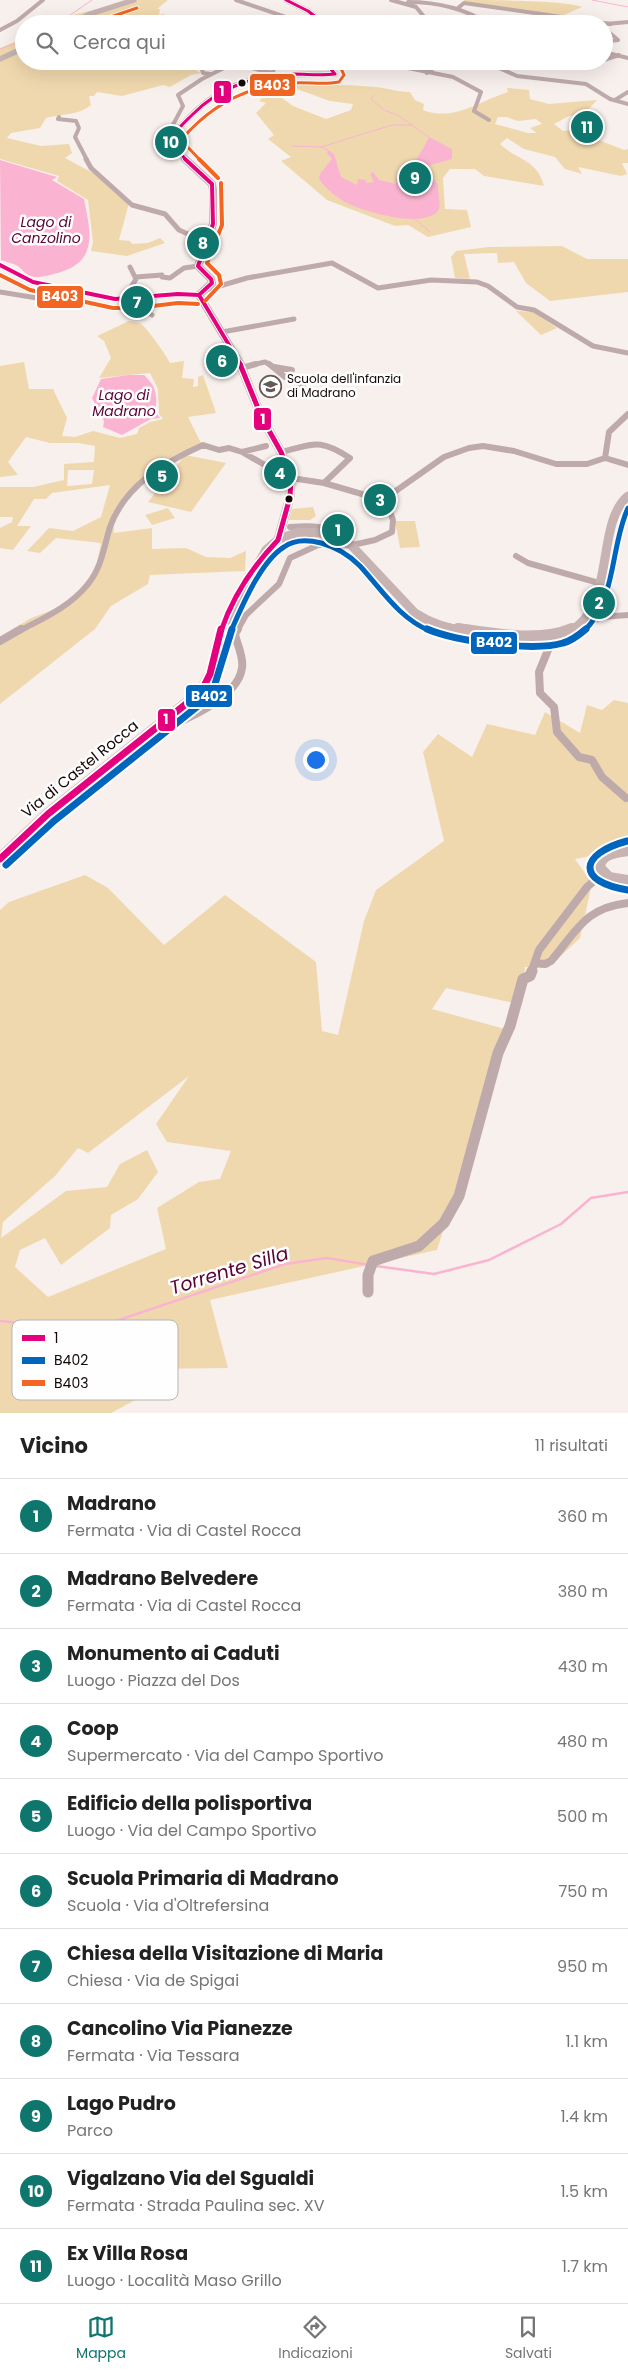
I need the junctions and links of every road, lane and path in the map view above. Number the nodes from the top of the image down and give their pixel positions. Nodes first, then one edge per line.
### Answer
1 (43, 0) edge
2 (134, 0) edge
3 (231, 0) edge
4 (236, 0) edge
5 (286, 0) edge
6 (391, 0) edge
7 (464, 1) edge
8 (408, 2) junction
9 (458, 8) junction
10 (252, 9) dead end
11 (24, 15) edge
12 (88, 15) edge
13 (280, 15) edge
14 (313, 15) edge
15 (424, 15) edge
16 (476, 15) edge
17 (553, 15) edge
18 (15, 22) edge
19 (628, 22) edge
20 (613, 24) edge
21 (0, 30) edge
22 (15, 52) edge
23 (613, 54) edge
24 (619, 56) junction
25 (2, 58) edge
26 (613, 58) edge
27 (628, 58) edge
28 (202, 70) edge
29 (218, 70) edge
30 (263, 70) edge
31 (332, 70) edge
32 (415, 70) edge
33 (430, 70) edge
34 (503, 70) edge
35 (273, 72) joint
36 (427, 73) junction
37 (210, 74) junction
38 (285, 76) junction
39 (628, 92) edge
40 (615, 100) junction
41 (628, 104) edge
42 (58, 117) dead end
43 (489, 120) dead end
44 (171, 138) junction
45 (206, 242) junction
46 (0, 265) edge
47 (198, 266) junction
48 (130, 267) dead end
49 (136, 277) junction
50 (62, 290) junction
51 (2, 292) edge
52 (202, 293) junction
53 (131, 299) junction
54 (152, 316) dead end
55 (294, 319) dead end
56 (222, 332) junction
57 (628, 353) edge
58 (274, 367) junction
59 (242, 368) junction
60 (292, 370) dead end
61 (302, 385) dead end
62 (628, 414) edge
63 (266, 446) dead end
64 (242, 452) junction
65 (281, 452) junction
66 (605, 458) junction
67 (628, 465) edge
68 (289, 474) junction
69 (324, 483) junction
70 (381, 492) dead end
71 (628, 496) edge
72 (388, 498) junction
73 (289, 527) junction
74 (278, 540) junction
75 (349, 544) junction
76 (516, 556) dead end
77 (599, 583) junction
78 (628, 615) edge
79 (580, 625) junction
80 (548, 636) junction
81 (0, 641) edge
82 (151, 732) junction
83 (626, 798) dead end
84 (628, 850) edge
85 (0, 859) edge
86 (602, 874) junction
87 (628, 881) edge
88 (628, 903) edge
89 (535, 963) junction
90 (368, 1292) dead end

1 - 11 street
2 - 12 street
3 - 10 street
4 - 13 street
5 - 14 street
6 - 8 street
7 - 9 street
7 - 17 street
8 - 9 street
8 - 15 street
9 - 16 street
18 - 21 street
19 - 20 street
22 - 25 street
23 - 24 street
24 - 26 street
24 - 27 street
28 - 37 street
29 - 37 street
30 - 35 street
31 - 38 street
32 - 36 street
33 - 36 street
34 - 40 street
35 - 38 street
36 - 43 street
37 - 44 street
38 - 44 street
39 - 40 street
40 - 41 street
42 - 45 street
44 - 45 street
45 - 47 street
46 - 50 street
47 - 49 street
47 - 52 street
48 - 49 street
49 - 53 street
50 - 51 street
50 - 53 street
52 - 53 street
52 - 56 street
52 - 57 street
53 - 54 street
55 - 56 street
56 - 59 street
58 - 59 street
58 - 60 street
58 - 61 street
59 - 65 street
62 - 66 street
63 - 64 street
64 - 68 street
64 - 81 street
65 - 68 street
65 - 69 street
66 - 67 street
66 - 72 street
68 - 69 street
68 - 73 street
69 - 72 street
70 - 72 street
71 - 77 street
72 - 75 street
73 - 74 street, Via di Castel Rocca
73 - 74 street
73 - 75 street, Via di Castel Rocca
74 - 82 street, Via di Castel Rocca
75 - 80 street, Via di Castel Rocca
75 - 82 street
76 - 77 street
77 - 79 street
78 - 79 street
79 - 80 street, Via di Castel Rocca
80 - 83 street
82 - 85 street, Via di Castel Rocca
84 - 86 street
86 - 87 street
86 - 89 street
88 - 89 street
89 - 90 street

